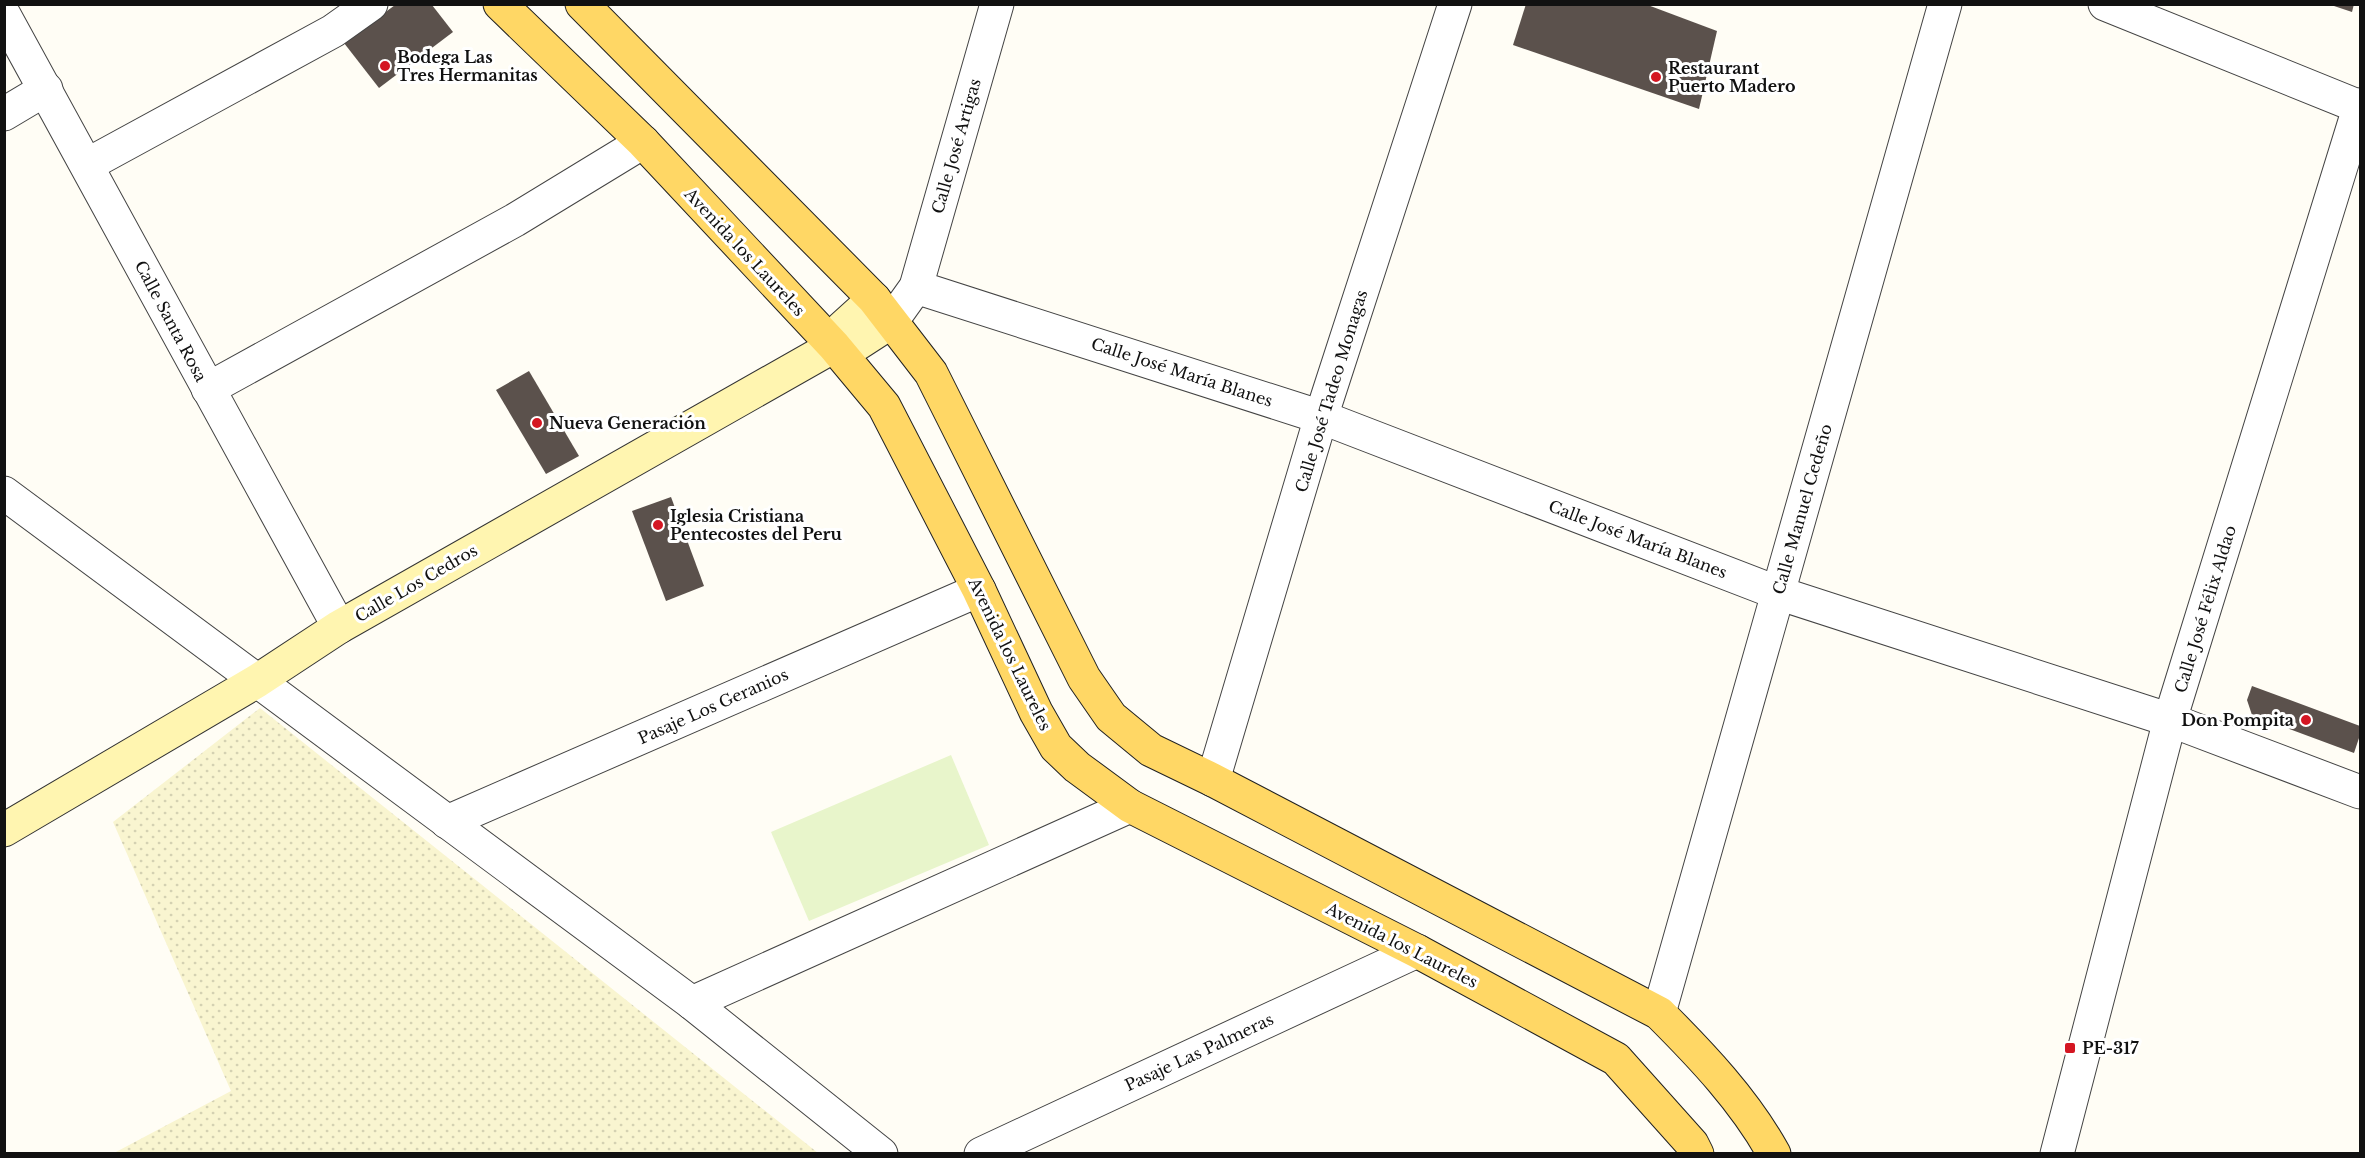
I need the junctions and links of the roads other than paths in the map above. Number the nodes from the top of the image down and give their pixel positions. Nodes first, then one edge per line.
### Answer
1 (371, 4) edge
2 (500, 4) edge
3 (582, 4) edge
4 (997, 4) edge
5 (1455, 4) edge
6 (1945, 4) edge
7 (2105, 4) edge
8 (4, 15) edge
9 (46, 89) junction
10 (2360, 106) edge
11 (4, 114) edge
12 (643, 142) junction
13 (87, 165) junction
14 (916, 287) junction
15 (883, 310) junction
16 (834, 346) junction
17 (208, 389) junction
18 (1321, 417) junction
19 (4, 494) edge
20 (979, 590) junction
21 (1778, 593) junction
22 (339, 627) junction
23 (257, 681) junction
24 (2170, 720) junction
25 (1213, 780) junction
26 (2361, 792) edge
27 (1130, 806) junction
28 (447, 822) junction
29 (4, 830) edge
30 (1417, 951) junction
31 (692, 1003) junction
32 (1659, 1013) junction
33 (1695, 1150) edge
34 (881, 1154) edge
35 (981, 1154) edge
36 (1774, 1154) edge
37 (2057, 1154) edge

1 - 13 street
2 - 12 main road, Avenida los Laureles
3 - 15 main road
4 - 14 street, Calle José Artigas
5 - 18 street, Calle José Tadeo Monagas
6 - 21 street, Calle Manuel Cedeño
7 - 10 street
8 - 9 street, Calle Santa Rosa
9 - 11 street
9 - 13 street, Calle Santa Rosa
10 - 24 street, Calle José Félix Aldao
12 - 16 main road, Avenida los Laureles
12 - 17 street
13 - 17 street, Calle Santa Rosa
14 - 15 street, Calle José Artigas
14 - 18 street, Calle José María Blanes
15 - 16 street, Calle José Artigas
15 - 25 main road
16 - 20 main road, Avenida los Laureles
16 - 22 street, Calle Los Cedros
17 - 22 street, Calle Santa Rosa
18 - 21 street, Calle José María Blanes
18 - 25 street, Calle José Tadeo Monagas
19 - 23 street
20 - 27 main road, Avenida los Laureles
20 - 28 street, Pasaje Los Geranios
21 - 24 street, Calle José María Blanes
21 - 32 street, Calle Manuel Cedeño
22 - 23 street, Calle Los Cedros
23 - 28 street
23 - 29 street, Calle Los Cedros
24 - 26 street, Calle José María Blanes
24 - 37 street, Calle José Félix Aldao
25 - 32 main road
27 - 30 main road, Avenida los Laureles
27 - 31 street
28 - 31 street
30 - 33 main road, Avenida los Laureles
30 - 35 street, Pasaje Las Palmeras
31 - 34 street
32 - 36 main road

